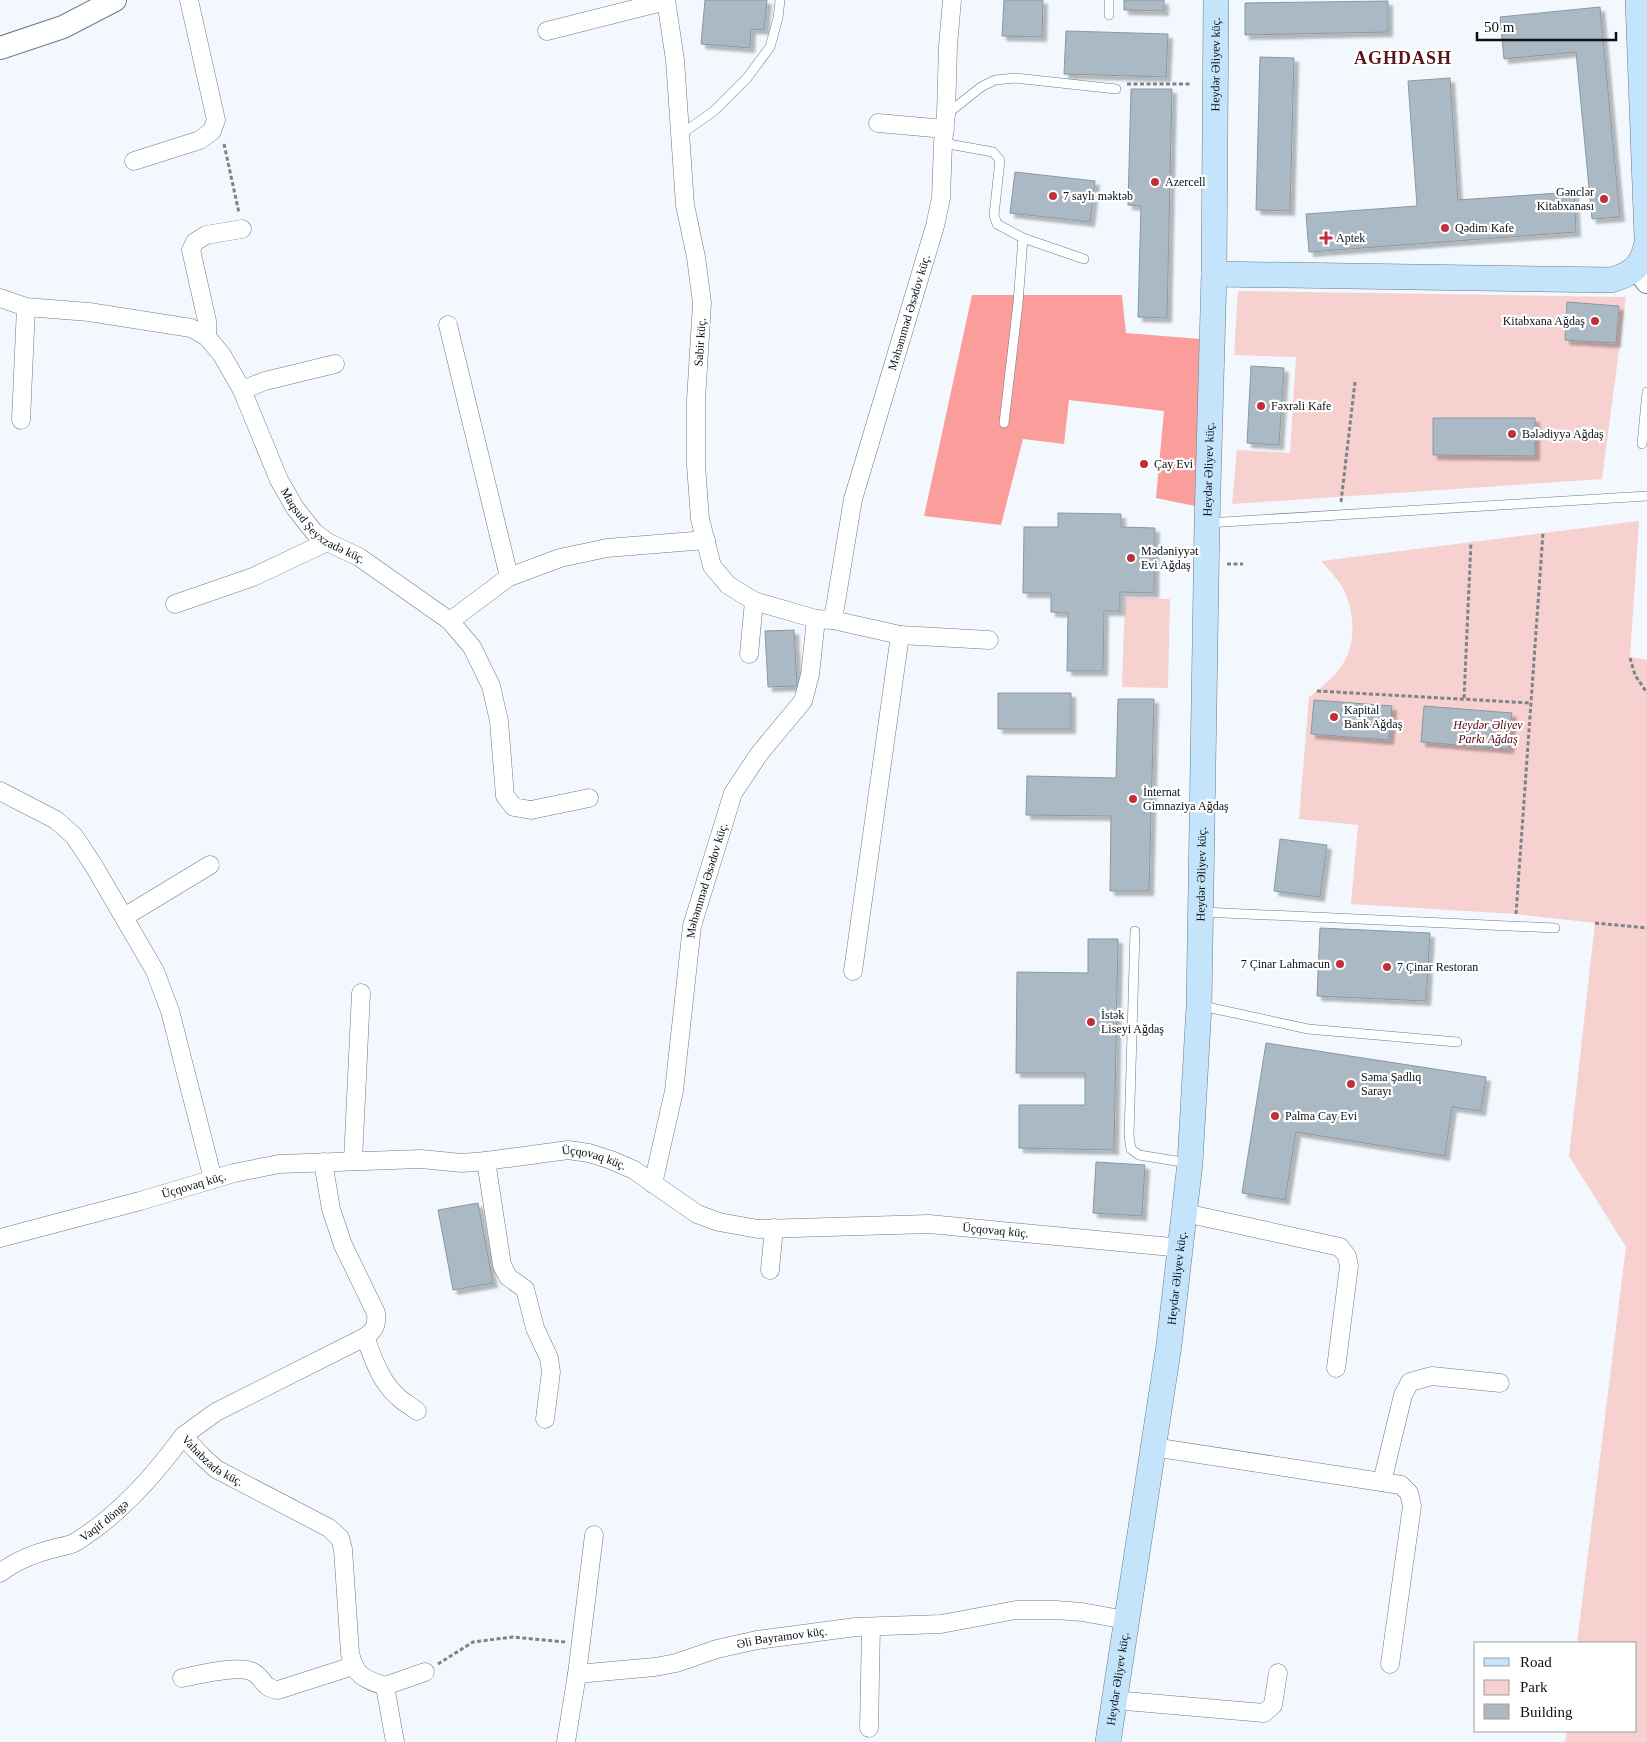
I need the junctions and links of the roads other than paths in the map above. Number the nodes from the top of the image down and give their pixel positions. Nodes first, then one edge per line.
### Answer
1 (115, 0) edge
2 (189, 0) edge
3 (666, 0) edge
4 (780, 0) edge
5 (952, 0) edge
6 (1109, 0) edge
7 (1216, 0) edge
8 (1638, 0) edge
9 (1108, 15) dead end
10 (547, 31) dead end
11 (0, 48) edge
12 (1643, 68) edge
13 (1116, 89) road end
14 (878, 123) dead end
15 (945, 129) junction
16 (680, 135) junction
17 (134, 161) dead end
18 (242, 229) road end
19 (1023, 238) junction
20 (1647, 239) edge
21 (1647, 243) edge
22 (1084, 259) dead end
23 (1214, 274) junction
24 (1642, 275) edge
25 (0, 298) edge
26 (26, 307) junction
27 (448, 325) dead end
28 (207, 337) junction
29 (335, 364) dead end
30 (242, 390) junction
31 (1647, 392) edge
32 (21, 420) dead end
33 (1004, 424) dead end
34 (1642, 444) dead end
35 (1647, 496) edge
36 (1207, 523) junction
37 (706, 540) junction
38 (327, 542) junction
39 (509, 577) junction
40 (754, 601) junction
41 (175, 604) dead end
42 (824, 620) junction
43 (450, 621) junction
44 (900, 635) junction
45 (989, 640) dead end
46 (750, 654) dead end
47 (0, 791) edge
48 (589, 798) dead end
49 (210, 865) dead end
50 (1200, 911) junction
51 (124, 917) junction
52 (1555, 928) dead end
53 (1135, 931) dead end
54 (853, 971) dead end
55 (361, 993) dead end
56 (1199, 1006) junction
57 (1457, 1042) dead end
58 (353, 1161) junction
59 (486, 1161) junction
60 (323, 1162) junction
61 (1190, 1163) junction
62 (213, 1179) junction
63 (653, 1184) junction
64 (1185, 1213) junction
65 (774, 1228) junction
66 (0, 1238) edge
67 (1182, 1248) junction
68 (770, 1270) dead end
69 (365, 1337) junction
70 (1336, 1368) dead end
71 (1500, 1383) dead end
72 (417, 1410) dead end
73 (545, 1419) dead end
74 (184, 1436) junction
75 (1153, 1447) junction
76 (1382, 1482) junction
77 (594, 1536) dead end
78 (0, 1573) edge
79 (1126, 1620) junction
80 (871, 1627) junction
81 (1390, 1664) dead end
82 (353, 1666) junction
83 (425, 1672) road end
84 (1278, 1673) dead end
85 (577, 1674) junction
86 (182, 1678) dead end
87 (385, 1686) junction
88 (1114, 1700) junction
89 (870, 1728) dead end
90 (395, 1742) edge
91 (566, 1742) edge
92 (1108, 1742) edge

1 - 11 street
2 - 17 street
3 - 10 street
3 - 16 street, Sabir küç.
4 - 16 lane
5 - 15 street, Məhəmməd Əsədov küç.
6 - 9 lane
7 - 23 main road, Heydər Əliyev küç.
8 - 12 main road
12 - 20 main road
13 - 15 lane
14 - 15 street
15 - 19 lane
15 - 42 street, Məhəmməd Əsədov küç.
16 - 37 street, Sabir küç.
18 - 28 street
19 - 22 lane
19 - 33 lane
21 - 24 main road
23 - 24 main road
23 - 36 main road, Heydər Əliyev küç.
25 - 26 street, Maqsud Şeyxzadə küç.
26 - 28 street, Maqsud Şeyxzadə küç.
26 - 32 street
27 - 39 street
28 - 30 street, Maqsud Şeyxzadə küç.
29 - 30 street
30 - 38 street, Maqsud Şeyxzadə küç.
31 - 34 lane
35 - 36 lane
36 - 50 main road, Heydər Əliyev küç.
37 - 39 street
37 - 40 street, Sabir küç.
38 - 41 street
38 - 43 street, Maqsud Şeyxzadə küç.
39 - 43 street
40 - 42 street, Sabir küç.
40 - 46 street
42 - 44 street
42 - 63 street, Məhəmməd Əsədov küç.
43 - 48 street, Maqsud Şeyxzadə küç.
44 - 45 street
44 - 54 street
47 - 51 street
49 - 51 street
50 - 52 lane
50 - 56 main road, Heydər Əliyev küç.
51 - 62 street
53 - 61 lane
55 - 58 street
56 - 57 lane
56 - 61 main road, Heydər Əliyev küç.
58 - 59 street, Üçqovaq küç.
58 - 60 street, Üçqovaq küç.
59 - 63 street, Üçqovaq küç.
59 - 73 street
60 - 62 street, Üçqovaq küç.
60 - 69 street
61 - 64 main road, Heydər Əliyev küç.
62 - 66 street, Üçqovaq küç.
63 - 65 street, Üçqovaq küç.
64 - 67 main road, Heydər Əliyev küç.
64 - 70 street
65 - 67 street, Üçqovaq küç.
65 - 68 street
67 - 75 main road, Heydər Əliyev küç.
69 - 72 street
69 - 74 street, Vahabzadə küç.
71 - 76 street
74 - 78 street, Vaqif döngə
74 - 82 street, Vahabzadə küç.
75 - 76 street
75 - 79 main road, Heydər Əliyev küç.
76 - 81 street
77 - 85 street
79 - 80 street, Əli Bayramov küç.
79 - 88 main road, Heydər Əliyev küç.
80 - 85 street, Əli Bayramov küç.
80 - 89 street
82 - 86 street
82 - 87 street
83 - 87 street
84 - 88 street
85 - 91 street
87 - 90 street
88 - 92 main road, Heydər Əliyev küç.

